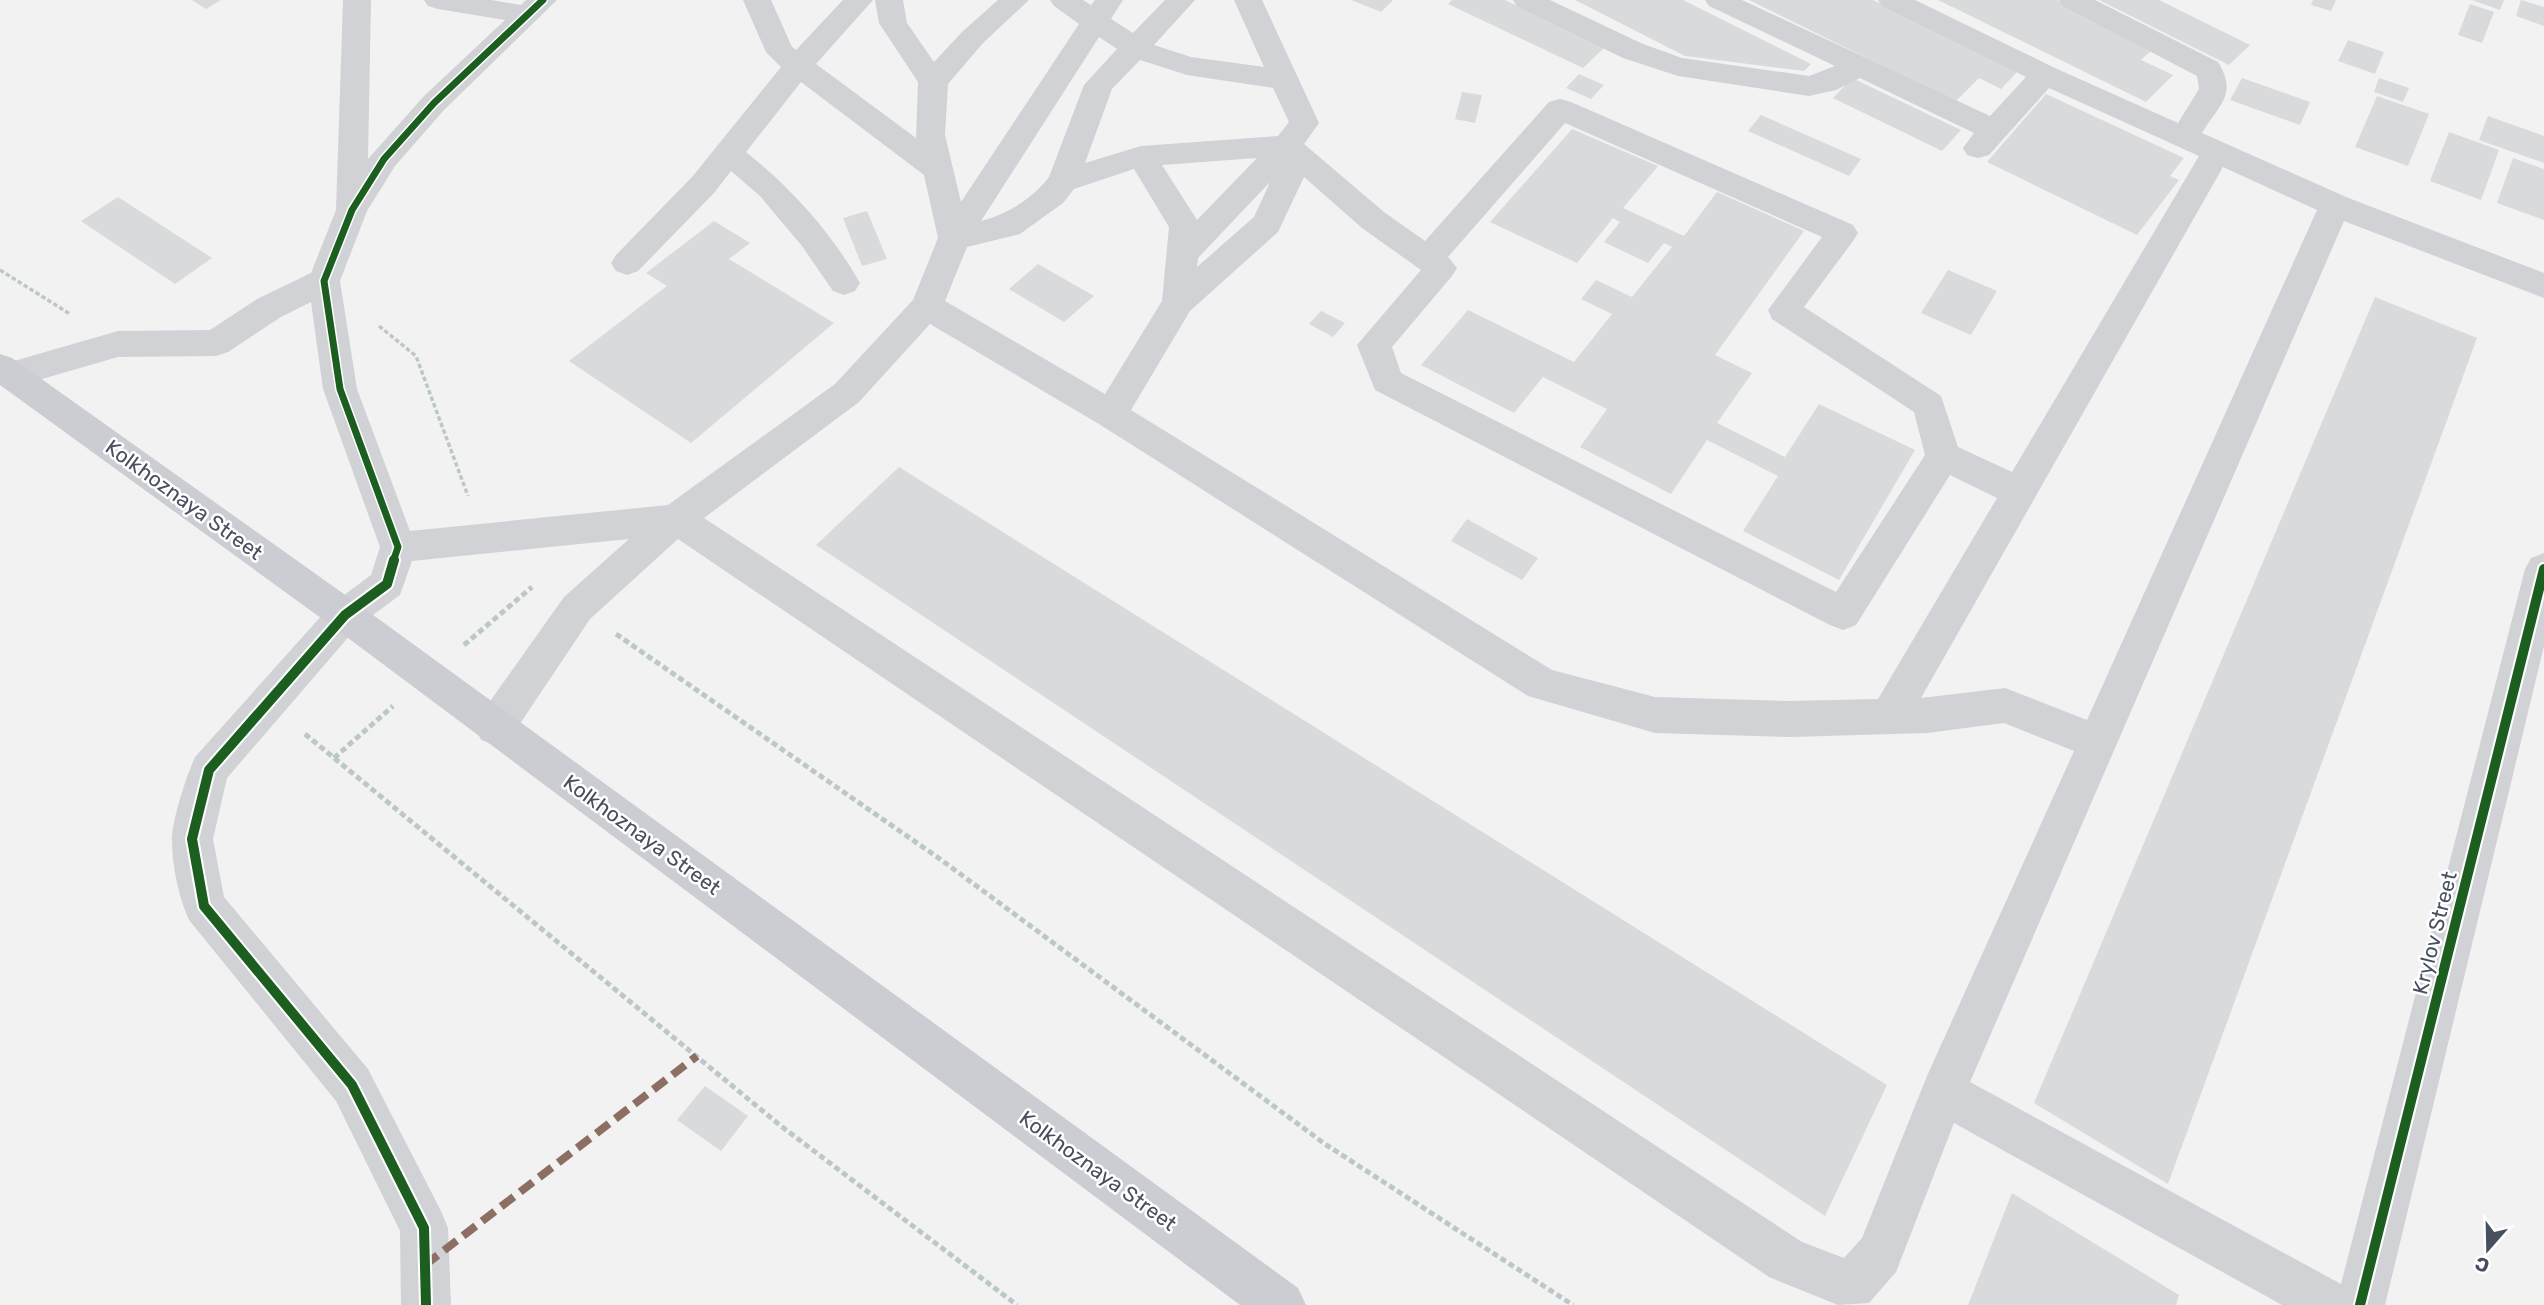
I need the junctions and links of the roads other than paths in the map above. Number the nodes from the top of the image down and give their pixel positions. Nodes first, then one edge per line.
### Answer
1 (357, 0) edge
2 (438, 0) edge
3 (757, 0) edge
4 (859, 0) edge
5 (889, 0) edge
6 (1015, 0) edge
7 (1064, 0) edge
8 (1181, 0) edge
9 (1248, 0) edge
10 (1527, 0) edge
11 (1719, 0) edge
12 (1892, 0) edge
13 (2073, 0) edge
14 (535, 7) edge
15 (1103, 10) edge
16 (1135, 48) junction
17 (798, 66) junction
18 (1858, 66) junction
19 (2045, 75) junction
20 (1284, 80) junction
21 (933, 82) junction
22 (2184, 138) junction
23 (1293, 151) junction
24 (2217, 152) junction
25 (728, 153) junction
26 (1141, 156) junction
27 (938, 170) junction
28 (1063, 181) junction
29 (2335, 205) junction
30 (352, 210) junction
31 (954, 238) junction
32 (1183, 254) junction
33 (1428, 259) junction
34 (626, 263) dead end
35 (324, 281) junction
36 (844, 283) dead end
37 (2544, 286) edge
38 (1178, 302) junction
39 (927, 306) junction
40 (6, 371) edge
41 (1111, 414) junction
42 (1943, 456) junction
43 (2019, 492) junction
44 (676, 519) junction
45 (398, 547) junction
46 (2544, 569) edge
47 (345, 615) junction
48 (1889, 716) junction
49 (495, 727) junction
50 (2098, 742) junction
51 (1942, 1092) junction
52 (426, 1305) edge
53 (1281, 1305) edge
54 (2331, 1305) edge
55 (2360, 1305) edge

1 - 30 street
2 - 14 street
3 - 17 street
4 - 17 street
5 - 21 street
6 - 21 street
7 - 15 street
8 - 16 street
9 - 20 street
10 - 18 street
11 - 18 street
12 - 19 street
13 - 22 street
14 - 30 street
15 - 16 street
15 - 31 street
16 - 20 street
16 - 28 street
17 - 25 street
17 - 27 street
18 - 19 street
19 - 22 street
20 - 23 street
21 - 27 street
22 - 24 street
23 - 26 street
23 - 32 street
23 - 33 street
23 - 38 street
24 - 29 street
24 - 43 street
25 - 34 street
25 - 36 street
26 - 28 street
26 - 32 street
27 - 31 street
28 - 31 street
29 - 37 street
29 - 50 street
30 - 35 street
31 - 39 street
32 - 38 street
33 - 42 street
33 - 42 street
35 - 40 street
35 - 45 street
38 - 41 street
39 - 41 street
39 - 44 street
40 - 47 main road, Kolkhoznaya Street
41 - 48 street
42 - 43 street
43 - 48 street
44 - 45 street
44 - 49 street
44 - 51 street
45 - 47 street
46 - 55 street, Krylov Street
47 - 49 main road, Kolkhoznaya Street
47 - 52 street
48 - 50 street
49 - 53 main road, Kolkhoznaya Street
50 - 51 street
51 - 54 street

